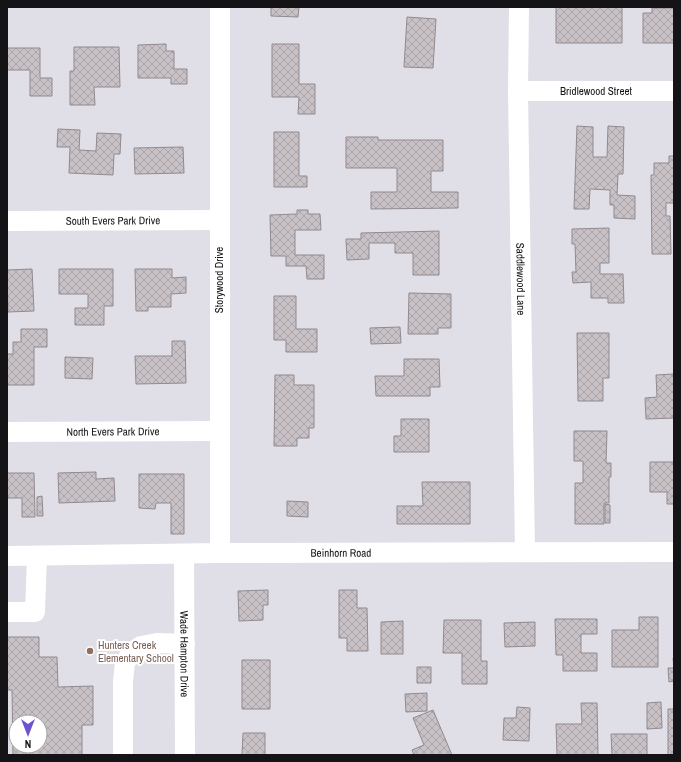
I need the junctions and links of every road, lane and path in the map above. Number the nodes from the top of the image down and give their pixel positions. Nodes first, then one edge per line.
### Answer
1 (220, 7) edge
2 (519, 7) edge
3 (518, 91) junction
4 (674, 91) edge
5 (218, 220) junction
6 (7, 221) edge
7 (219, 431) junction
8 (7, 432) edge
9 (525, 552) junction
10 (674, 552) edge
11 (220, 553) junction
12 (184, 554) junction
13 (7, 556) edge
14 (37, 556) junction
15 (7, 612) edge
16 (184, 644) junction
17 (123, 755) edge
18 (185, 755) edge

1 - 5 street, Storywood Drive
2 - 3 street, Saddlewood Lane
3 - 4 street, Bridlewood Street
3 - 9 street, Saddlewood Lane
5 - 6 street, South Evers Park Drive
5 - 7 street, Storywood Drive
7 - 8 street, North Evers Park Drive
7 - 11 street, Storywood Drive
9 - 10 street, Beinhorn Road
9 - 11 street, Beinhorn Road
11 - 12 street, Beinhorn Road
12 - 14 street, Beinhorn Road
12 - 16 street, Wade Hampton Drive
13 - 14 street, Beinhorn Road
14 - 15 street
16 - 17 street
16 - 18 street, Wade Hampton Drive

